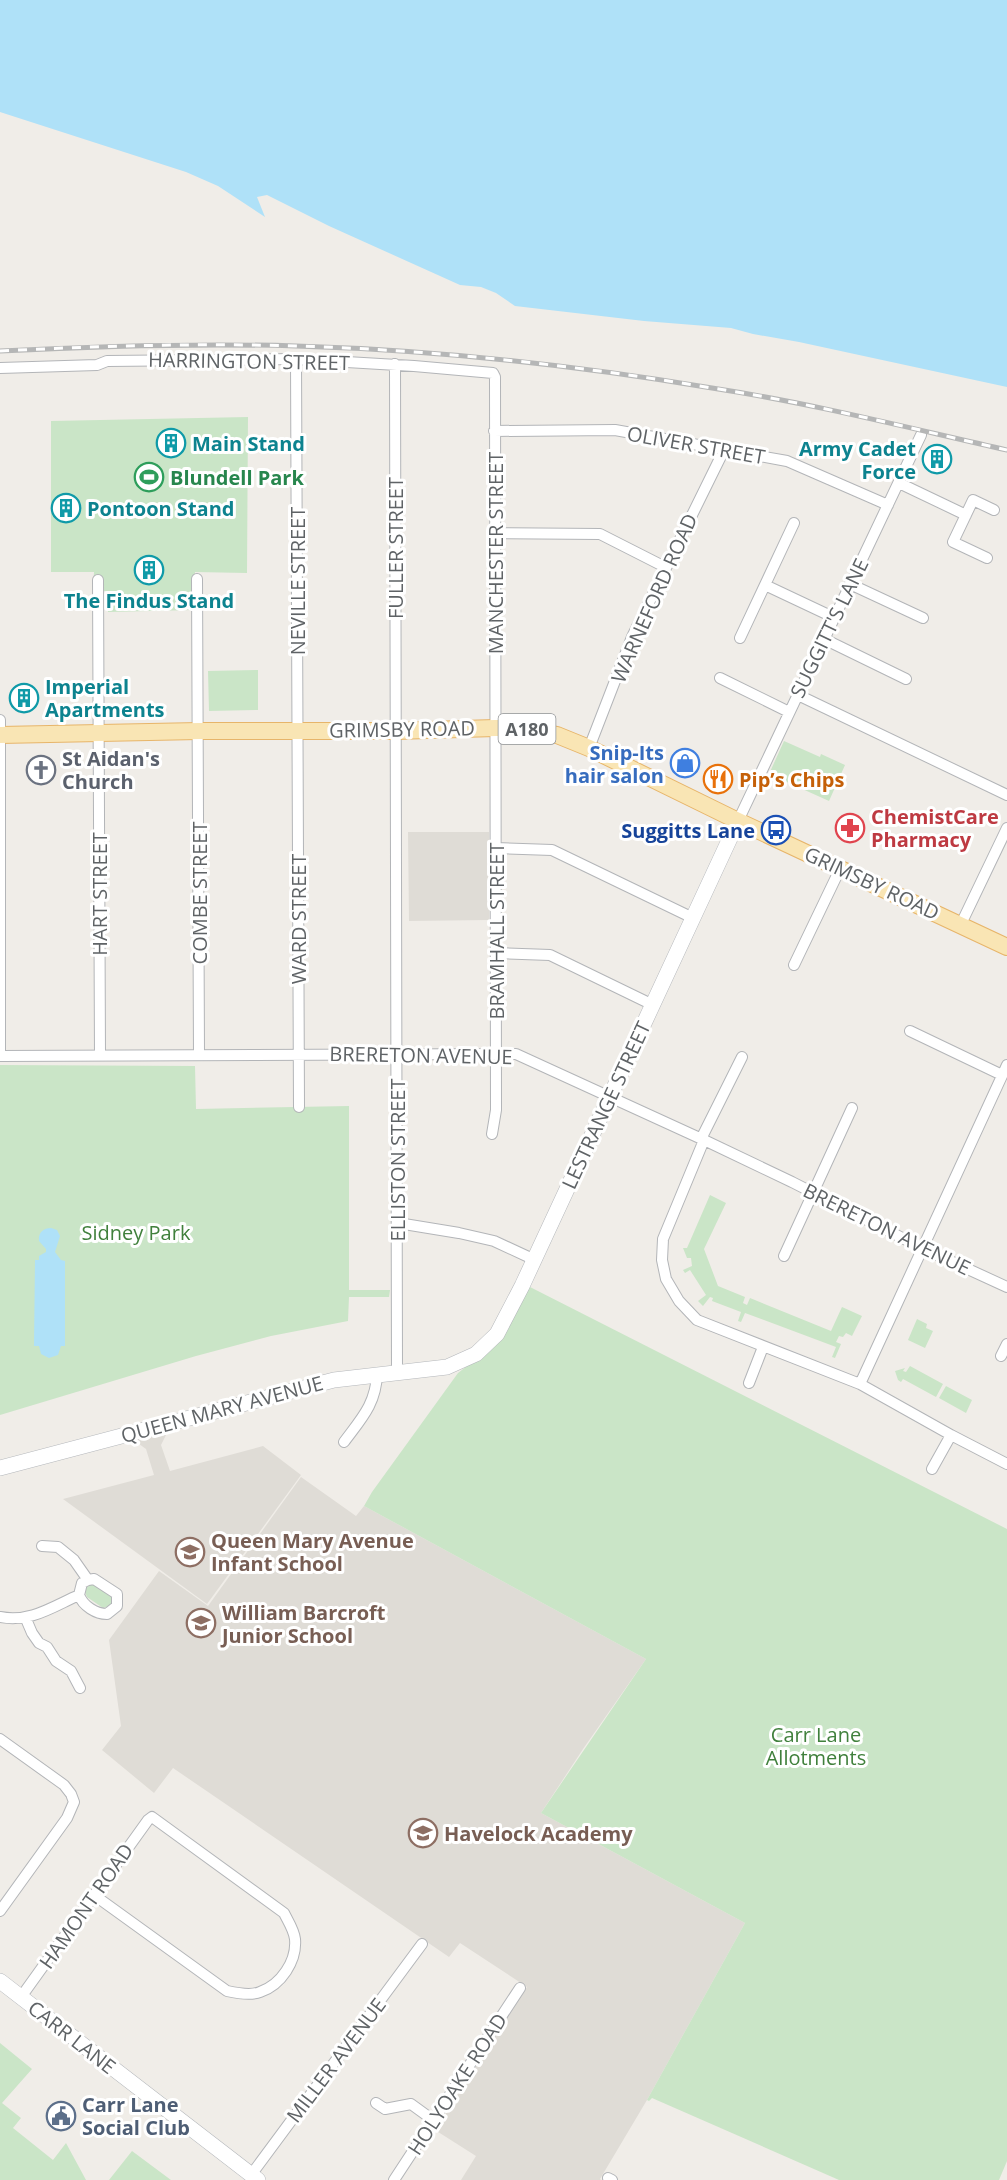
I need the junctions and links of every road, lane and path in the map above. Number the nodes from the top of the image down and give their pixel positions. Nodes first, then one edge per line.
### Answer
1 (296, 359) junction
2 (395, 364) junction
3 (0, 368) edge
4 (495, 377) joint
5 (494, 431) junction
6 (921, 435) dead end
7 (724, 450) junction
8 (898, 483) junction
9 (888, 505) junction
10 (993, 510) dead end
11 (966, 515) junction
12 (794, 523) dead end
13 (494, 533) junction
14 (987, 558) dead end
15 (665, 567) junction
16 (197, 579) dead end
17 (98, 580) dead end
18 (850, 584) junction
19 (765, 585) junction
20 (835, 618) junction
21 (923, 618) dead end
22 (740, 638) dead end
23 (824, 639) junction
24 (720, 678) dead end
25 (906, 679) dead end
26 (798, 694) junction
27 (789, 712) junction
28 (0, 720) edge
29 (495, 728) junction
30 (297, 730) junction
31 (199, 731) junction
32 (395, 731) junction
33 (99, 733) junction
34 (0, 735) edge
35 (589, 748) junction
36 (1007, 795) edge
37 (738, 820) junction
38 (1007, 828) edge
39 (496, 848) junction
40 (840, 868) junction
41 (693, 918) junction
42 (961, 924) junction
43 (1007, 947) edge
44 (495, 954) junction
45 (794, 965) dead end
46 (653, 1005) junction
47 (910, 1031) dead end
48 (298, 1053) junction
49 (495, 1053) junction
50 (199, 1054) junction
51 (397, 1054) junction
52 (100, 1055) junction
53 (0, 1056) edge
54 (742, 1057) dead end
55 (1005, 1070) edge
56 (609, 1097) junction
57 (299, 1107) dead end
58 (852, 1108) dead end
59 (492, 1134) dead end
60 (703, 1140) junction
61 (813, 1193) junction
62 (398, 1223) junction
63 (922, 1248) junction
64 (784, 1256) dead end
65 (535, 1260) junction
66 (1007, 1287) edge
67 (1007, 1344) edge
68 (763, 1347) junction
69 (1001, 1356) dead end
70 (447, 1367) joint
71 (398, 1372) junction
72 (377, 1374) junction
73 (749, 1383) dead end
74 (860, 1384) junction
75 (951, 1435) junction
76 (344, 1442) dead end
77 (1007, 1464) edge
78 (0, 1468) edge
79 (932, 1469) dead end
80 (42, 1546) dead end
81 (87, 1580) junction
82 (79, 1595) junction
83 (0, 1617) edge
84 (26, 1619) junction
85 (80, 1688) dead end
86 (0, 1739) edge
87 (94, 1895) junction
88 (0, 1911) edge
89 (422, 1944) dead end
90 (0, 1981) edge
91 (520, 1988) dead end
92 (21, 1997) junction
93 (376, 2103) dead end
94 (433, 2120) junction
95 (254, 2177) edge
96 (394, 2180) edge

1 - 2 street, HARRINGTON STREET
1 - 3 street, HARRINGTON STREET
1 - 30 street, NEVILLE STREET
2 - 4 street, HARRINGTON STREET
2 - 32 street, FULLER STREET
4 - 5 street, MANCHESTER STREET
5 - 7 street, OLIVER STREET
5 - 13 street, MANCHESTER STREET
6 - 8 street, SUGGITT'S LANE
7 - 9 street, OLIVER STREET
7 - 15 street, WARNEFORD ROAD
8 - 9 street, SUGGITT'S LANE
8 - 11 street
9 - 18 street, SUGGITT'S LANE
10 - 11 street
11 - 14 street
12 - 19 street
13 - 15 street
13 - 29 street, MANCHESTER STREET
15 - 35 street, WARNEFORD ROAD
16 - 31 street, COMBE STREET
17 - 33 street, HART STREET
18 - 20 street, SUGGITT'S LANE
18 - 21 street
19 - 20 street
19 - 22 street
20 - 23 street, SUGGITT'S LANE
23 - 25 street
23 - 26 street, SUGGITT'S LANE
24 - 27 street
26 - 27 street, SUGGITT'S LANE
26 - 36 street
27 - 37 street, SUGGITT'S LANE
28 - 34 street
29 - 32 main road, GRIMSBY ROAD / A180
29 - 35 main road, GRIMSBY ROAD / A180
29 - 39 street, BRAMHALL STREET
30 - 31 main road, GRIMSBY ROAD / A180
30 - 32 main road, GRIMSBY ROAD / A180
30 - 48 street, WARD STREET
31 - 33 main road, GRIMSBY ROAD / A180
31 - 50 street, COMBE STREET
32 - 51 street, ELLISTON STREET
33 - 34 main road, GRIMSBY ROAD / A180
33 - 52 street, HART STREET
34 - 53 street
35 - 37 main road, GRIMSBY ROAD / A180
37 - 40 main road, GRIMSBY ROAD / A180
37 - 41 street, LESTRANGE STREET
38 - 42 street
39 - 41 street
39 - 44 street, BRAMHALL STREET
40 - 42 main road, GRIMSBY ROAD / A180
40 - 45 street
41 - 46 street, LESTRANGE STREET
42 - 43 main road, GRIMSBY ROAD / A180
44 - 46 street
44 - 49 street, BRAMHALL STREET
46 - 56 street, LESTRANGE STREET
47 - 55 street
48 - 50 street, BRERETON AVENUE
48 - 51 street, BRERETON AVENUE
48 - 57 street, WARD STREET
49 - 51 street, BRERETON AVENUE
49 - 56 street, BRERETON AVENUE
49 - 59 street, BRAMHALL STREET
50 - 52 street, BRERETON AVENUE
51 - 62 street, ELLISTON STREET
52 - 53 street, BRERETON AVENUE
54 - 60 street
55 - 63 street
56 - 60 street, BRERETON AVENUE
56 - 65 street, LESTRANGE STREET
58 - 61 street
60 - 61 street, BRERETON AVENUE
60 - 68 street
61 - 63 street, BRERETON AVENUE
61 - 64 street
62 - 65 street
62 - 71 street, ELLISTON STREET
63 - 66 street, BRERETON AVENUE
63 - 74 street
65 - 70 street, LESTRANGE STREET
67 - 69 street
68 - 73 street
68 - 74 street
70 - 71 street, QUEEN MARY AVENUE
71 - 72 street, QUEEN MARY AVENUE
72 - 76 street
72 - 78 street, QUEEN MARY AVENUE
74 - 75 street
75 - 77 street
75 - 79 street
80 - 81 street
81 - 82 street
81 - 82 street
82 - 84 street
83 - 84 street
84 - 85 street
86 - 88 street
87 - 87 street, HAMONT ROAD
87 - 92 street, HAMONT ROAD
89 - 95 street, MILLER AVENUE
90 - 92 street, CARR LANE
91 - 94 street, HOLYOAKE ROAD
92 - 95 street, CARR LANE
93 - 94 street
94 - 96 street, HOLYOAKE ROAD

